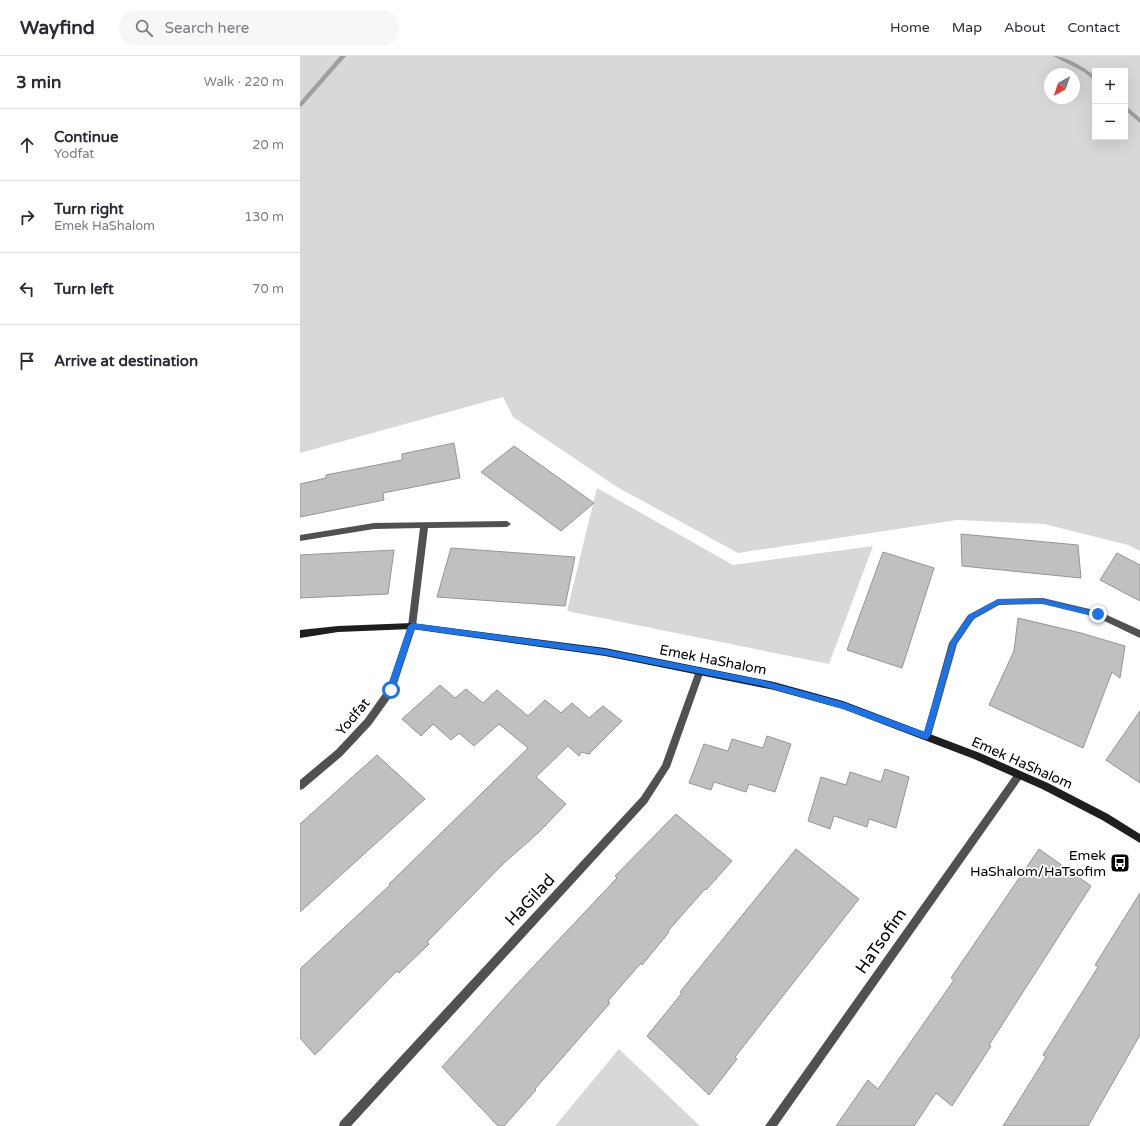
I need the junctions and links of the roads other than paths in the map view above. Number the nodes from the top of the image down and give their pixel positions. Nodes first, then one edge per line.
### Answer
1 (507, 524) dead end
2 (424, 526) junction
3 (300, 538) edge
4 (412, 626) junction
5 (300, 634) edge
6 (1140, 634) edge
7 (700, 671) junction
8 (927, 736) junction
9 (1019, 775) junction
10 (300, 786) edge
11 (1140, 839) edge
12 (344, 1126) edge
13 (770, 1126) edge

1 - 2 street
2 - 3 street
2 - 4 street, Yodfat
4 - 5 street, Emek HaShalom
4 - 7 street, Emek HaShalom
4 - 10 street, Yodfat
6 - 8 street
7 - 8 street, Emek HaShalom
7 - 12 street, HaGilad
8 - 9 street, Emek HaShalom
9 - 11 street, Emek HaShalom
9 - 13 street, HaTsofim

